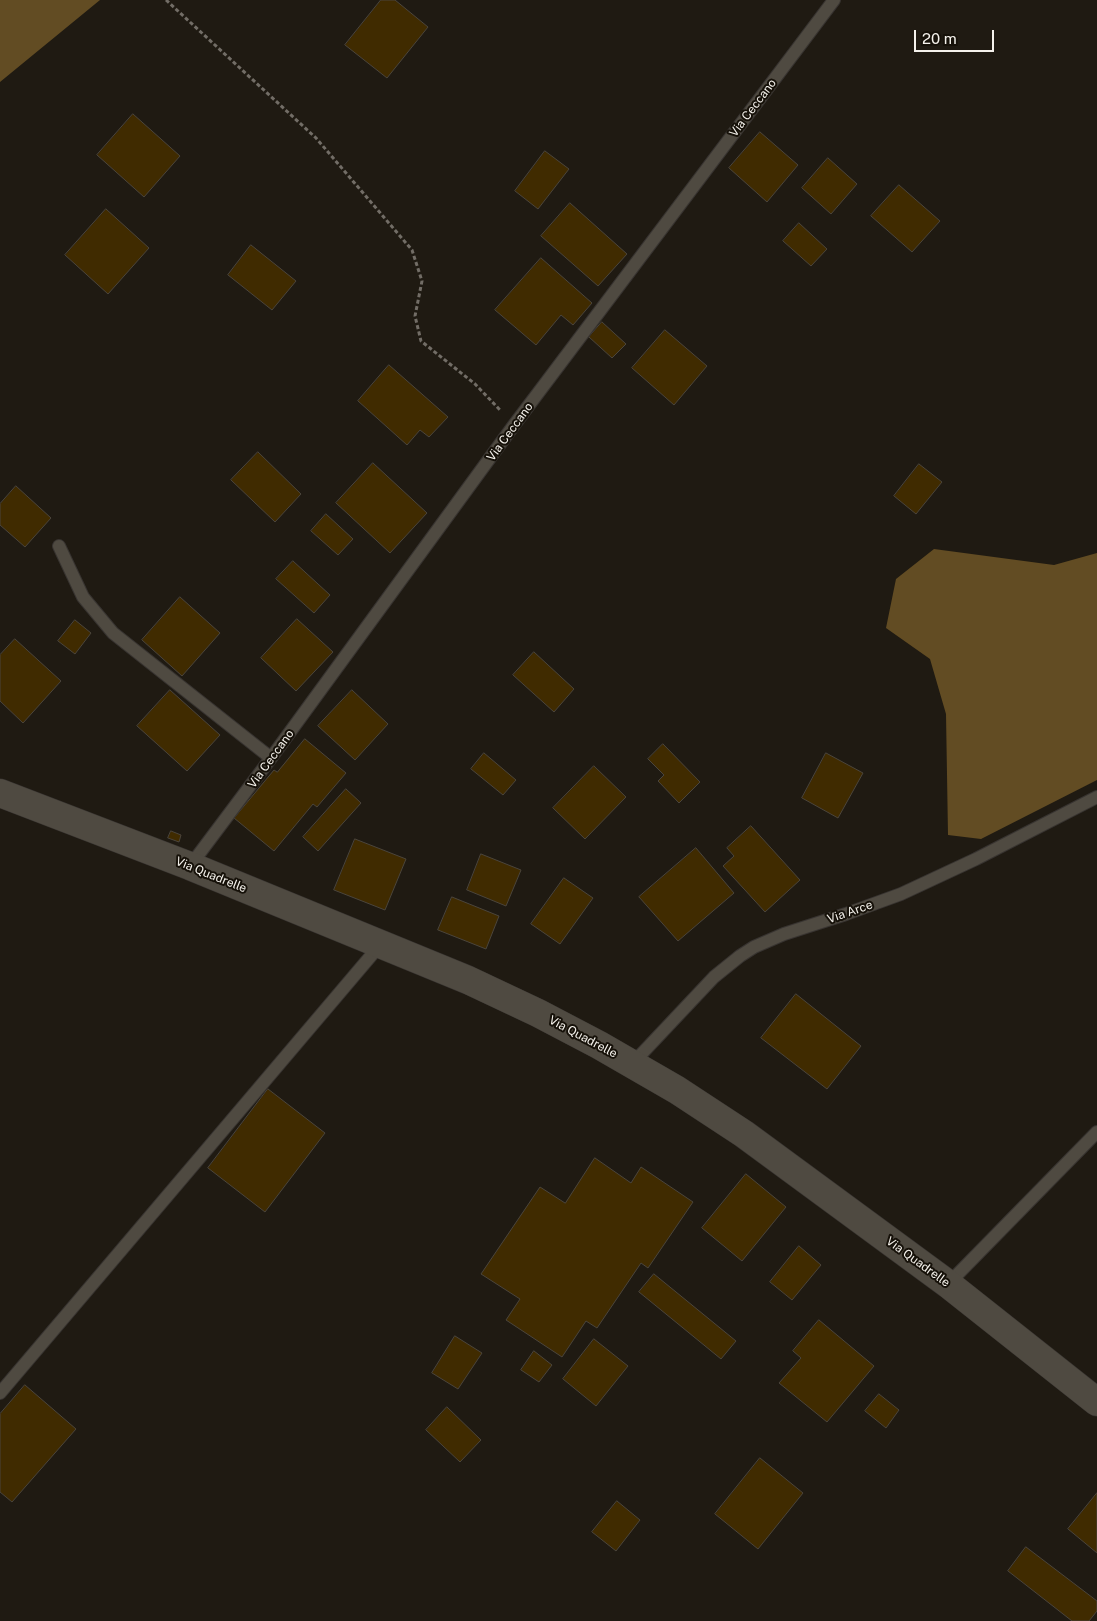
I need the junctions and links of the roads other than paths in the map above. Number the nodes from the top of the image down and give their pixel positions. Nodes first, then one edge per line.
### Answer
1 (834, 0) edge
2 (59, 546) dead end
3 (271, 758) junction
4 (0, 793) edge
5 (1097, 797) edge
6 (190, 866) junction
7 (382, 944) junction
8 (632, 1064) junction
9 (1097, 1132) edge
10 (948, 1284) junction
11 (0, 1393) edge
12 (1097, 1402) edge

1 - 3 lane, Via Ceccano
2 - 3 lane
3 - 6 lane, Via Ceccano
4 - 6 street, Via Quadrelle
5 - 8 lane, Via Arce
6 - 7 street, Via Quadrelle
7 - 8 street, Via Quadrelle
7 - 11 lane
8 - 10 street, Via Quadrelle
9 - 10 lane
10 - 12 street, Via Quadrelle

